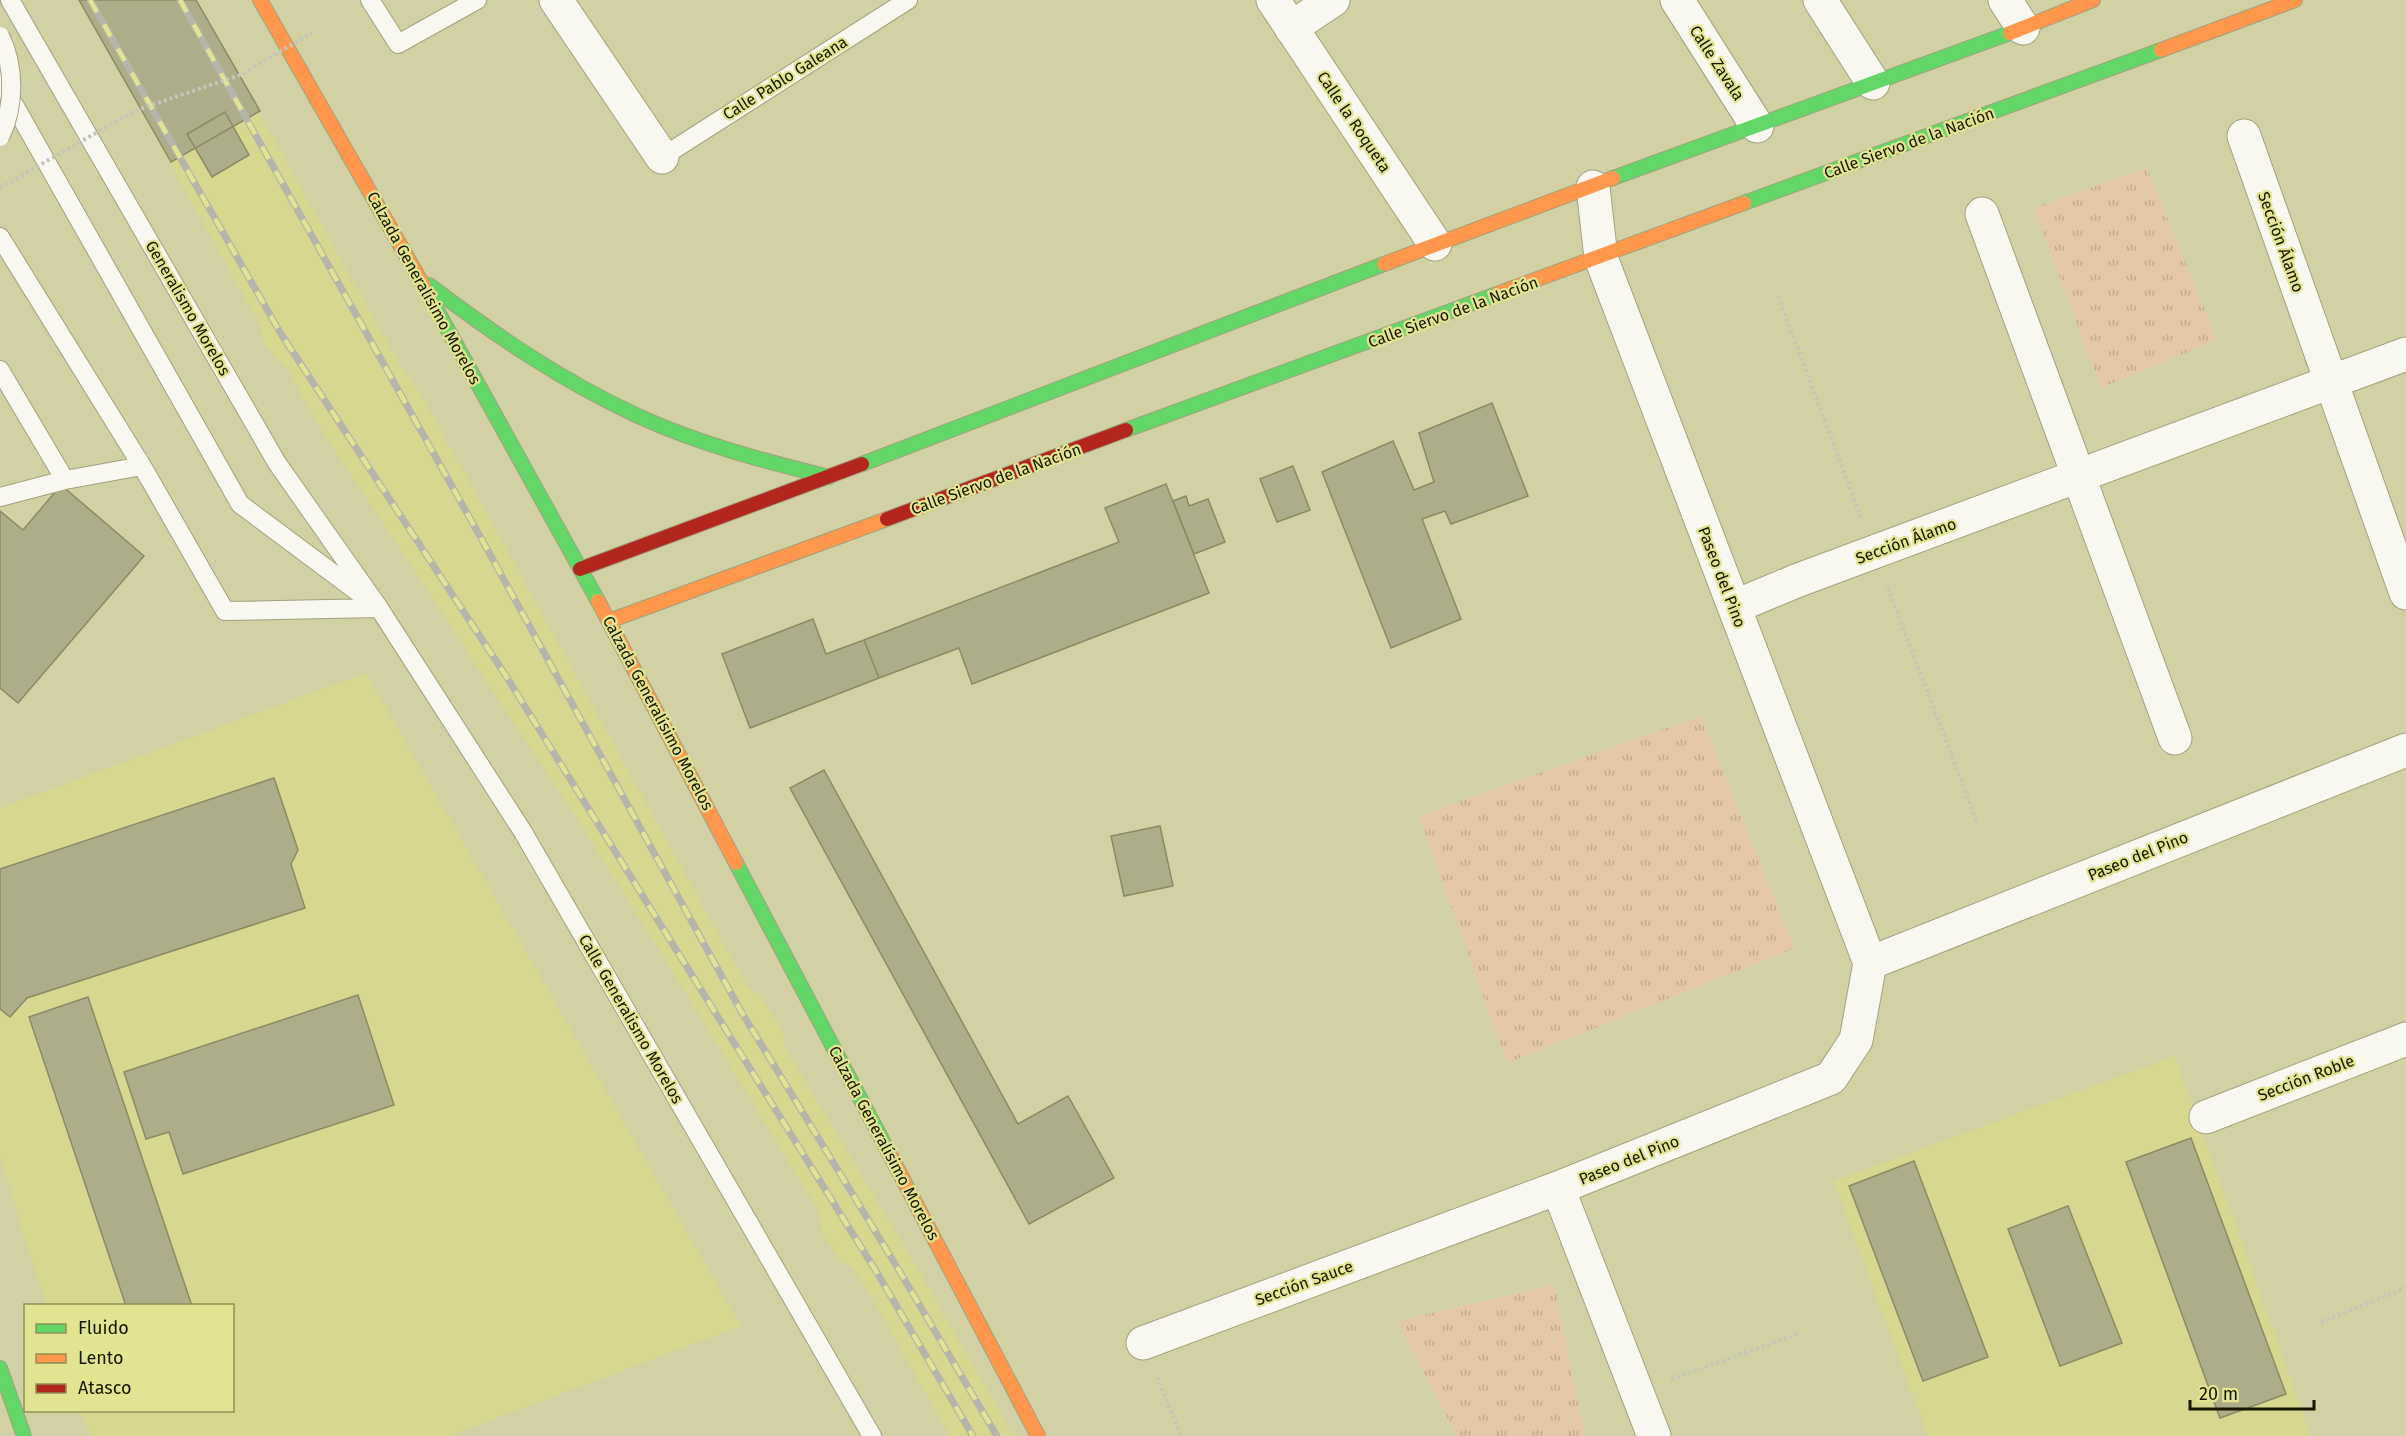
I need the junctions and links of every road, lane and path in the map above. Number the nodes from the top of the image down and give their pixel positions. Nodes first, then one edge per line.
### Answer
1 (10, 0) edge
2 (260, 0) edge
3 (370, 0) edge
4 (477, 0) edge
5 (556, 0) edge
6 (908, 0) edge
7 (1273, 0) edge
8 (1333, 0) edge
9 (1677, 0) edge
10 (1820, 0) edge
11 (2005, 0) edge
12 (2093, 0) edge
13 (2295, 0) edge
14 (2064, 8) edge
15 (1291, 28) junction
16 (2023, 28) junction
17 (313, 32) dead end
18 (0, 36) edge
19 (0, 80) edge
20 (1873, 83) junction
21 (1757, 126) junction
22 (2244, 136) dead end
23 (0, 137) edge
24 (662, 157) joint
25 (1593, 186) junction
26 (0, 188) edge
27 (1982, 214) dead end
28 (0, 237) edge
29 (1435, 244) junction
30 (1600, 258) junction
31 (418, 276) junction
32 (2406, 354) edge
33 (0, 370) edge
34 (2331, 382) junction
35 (142, 466) junction
36 (829, 477) junction
37 (2079, 477) junction
38 (65, 480) junction
39 (0, 497) edge
40 (579, 569) junction
41 (2406, 593) edge
42 (1734, 607) junction
43 (379, 608) junction
44 (609, 621) junction
45 (2175, 738) dead end
46 (2406, 750) edge
47 (1869, 963) junction
48 (2406, 1039) edge
49 (2206, 1117) dead end
50 (1558, 1188) junction
51 (2406, 1288) edge
52 (2320, 1322) dead end
53 (1799, 1334) dead end
54 (1143, 1344) joint
55 (0, 1368) edge
56 (1637, 1391) junction
57 (24, 1436) edge
58 (872, 1436) edge
59 (1038, 1436) edge
60 (1181, 1436) edge
61 (1654, 1436) edge

1 - 43 lane, Generalismo Morelos
2 - 31 main road, Calzada Generalísimo Morelos
3 - 4 lane
5 - 24 street
6 - 24 lane, Calle Pablo Galeana
7 - 15 street, Calle la Roqueta
8 - 15 street
9 - 21 street, Calle Zavala
10 - 20 street
11 - 16 street
12 - 14 main road
13 - 30 main road, Calle Siervo de la Nación
14 - 16 main road
15 - 29 street, Calle la Roqueta
16 - 20 main road
17 - 26 path, bridge
18 - 23 lane, bridge
19 - 43 lane
20 - 21 main road
21 - 25 main road
22 - 34 street, Sección Álamo
25 - 29 main road
25 - 30 street, Paseo del Pino
27 - 37 street
28 - 35 lane
29 - 36 main road
30 - 42 street, Paseo del Pino
30 - 44 main road, Calle Siervo de la Nación
31 - 36 main road
31 - 40 main road, Calzada Generalísimo Morelos
32 - 34 street, Sección Álamo
33 - 38 lane
34 - 37 street, Sección Álamo
34 - 41 street, Sección Álamo
35 - 38 lane
35 - 43 lane
36 - 40 main road
37 - 42 street, Sección Álamo
37 - 45 street
38 - 39 lane
40 - 44 main road, Calzada Generalísimo Morelos
42 - 47 street, Paseo del Pino
43 - 58 lane, Calle Generalismo Morelos
44 - 59 main road, Calzada Generalísimo Morelos
46 - 47 street, Paseo del Pino
47 - 50 street, Paseo del Pino
48 - 49 street, Sección Roble
50 - 54 street, Sección Sauce
50 - 56 street, Paseo del Pino
51 - 52 path
53 - 56 path
54 - 60 path
55 - 57 main road
56 - 61 street, Paseo del Pino

